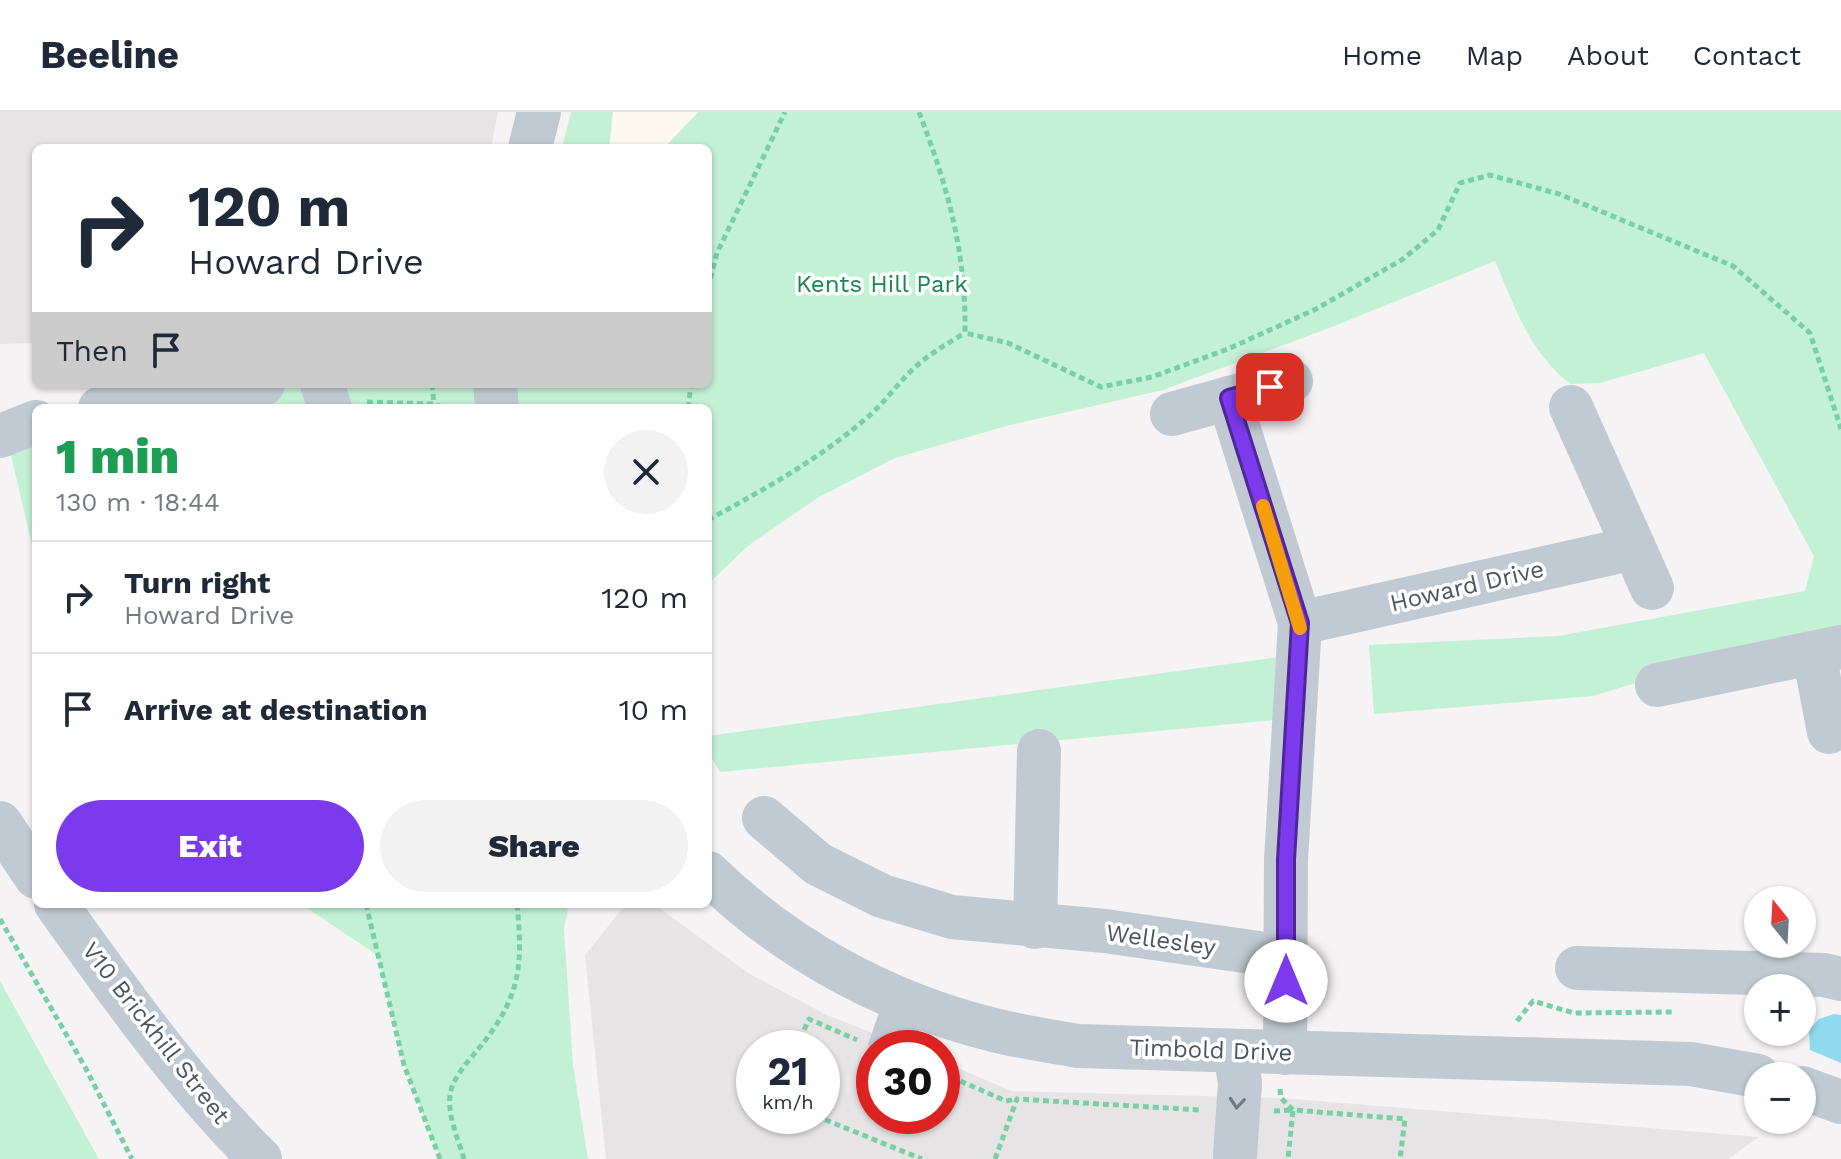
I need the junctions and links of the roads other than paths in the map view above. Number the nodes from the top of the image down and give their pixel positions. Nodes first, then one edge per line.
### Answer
1 (539, 112) edge
2 (531, 144) edge
3 (1291, 381) dead end
4 (230, 388) edge
5 (1229, 398) junction
6 (120, 404) edge
7 (1571, 407) dead end
8 (1172, 414) dead end
9 (0, 416) edge
10 (32, 420) edge
11 (32, 422) edge
12 (0, 436) edge
13 (1634, 548) junction
14 (1652, 588) dead end
15 (1300, 623) junction
16 (1828, 650) edge
17 (1657, 685) dead end
18 (1829, 732) dead end
19 (1039, 751) dead end
20 (764, 818) dead end
21 (0, 823) edge
22 (32, 871) edge
23 (712, 877) edge
24 (59, 908) edge
25 (1035, 927) junction
26 (1286, 957) junction
27 (1577, 968) dead end
28 (1841, 979) edge
29 (906, 1002) junction
30 (887, 1030) edge
31 (1235, 1051) junction
32 (1282, 1068) junction
33 (1744, 1073) edge
34 (1816, 1093) edge
35 (1841, 1102) edge
36 (1235, 1155) dead end
37 (260, 1159) edge

1 - 2 street
3 - 5 street
4 - 6 street
5 - 8 street
5 - 15 street
7 - 13 street
9 - 10 street
11 - 12 street
13 - 14 street
13 - 15 street, Howard Drive
15 - 26 street
16 - 17 street
16 - 18 street
19 - 25 street
20 - 25 street, Wellesley
21 - 22 street
23 - 29 street, Timbold Drive
24 - 37 street, V10 Brickhill Street
25 - 26 street, Wellesley
26 - 32 street
27 - 28 street
29 - 30 street
29 - 31 street, Timbold Drive
31 - 32 street, Timbold Drive
31 -> 36 street
32 - 33 street, Timbold Drive
34 - 35 street

